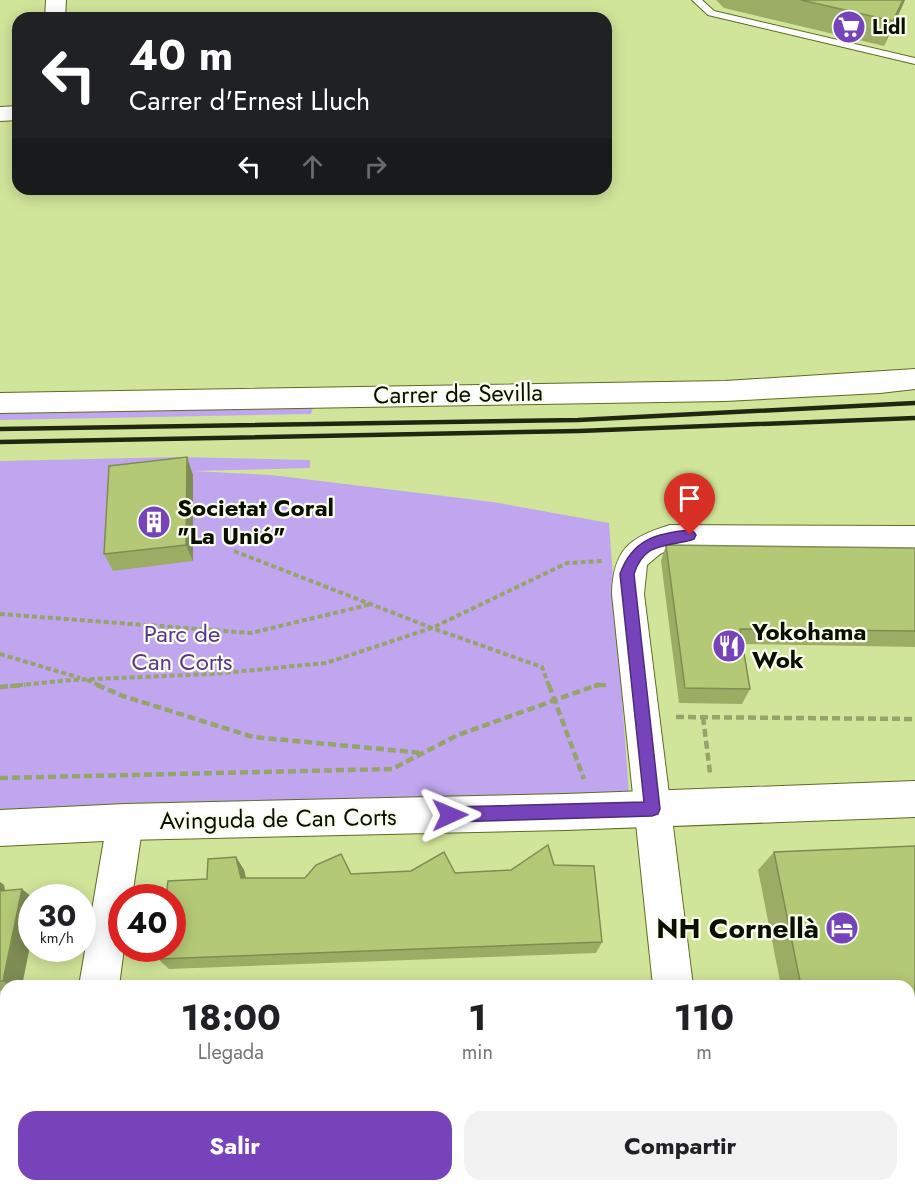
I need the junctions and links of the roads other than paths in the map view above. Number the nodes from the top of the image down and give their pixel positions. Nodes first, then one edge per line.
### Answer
1 (697, 0) edge
2 (915, 62) edge
3 (915, 380) edge
4 (0, 403) edge
5 (915, 538) edge
6 (915, 799) edge
7 (652, 809) junction
8 (125, 822) junction
9 (0, 828) edge
10 (100, 980) edge
11 (672, 980) edge

1 - 2 lane
3 - 4 street, Carrer de Sevilla
5 - 7 street
6 - 7 street, Avinguda de Can Corts
7 - 8 street, Avinguda de Can Corts
7 - 11 street
8 - 9 street, Avinguda de Can Corts
8 - 10 street

